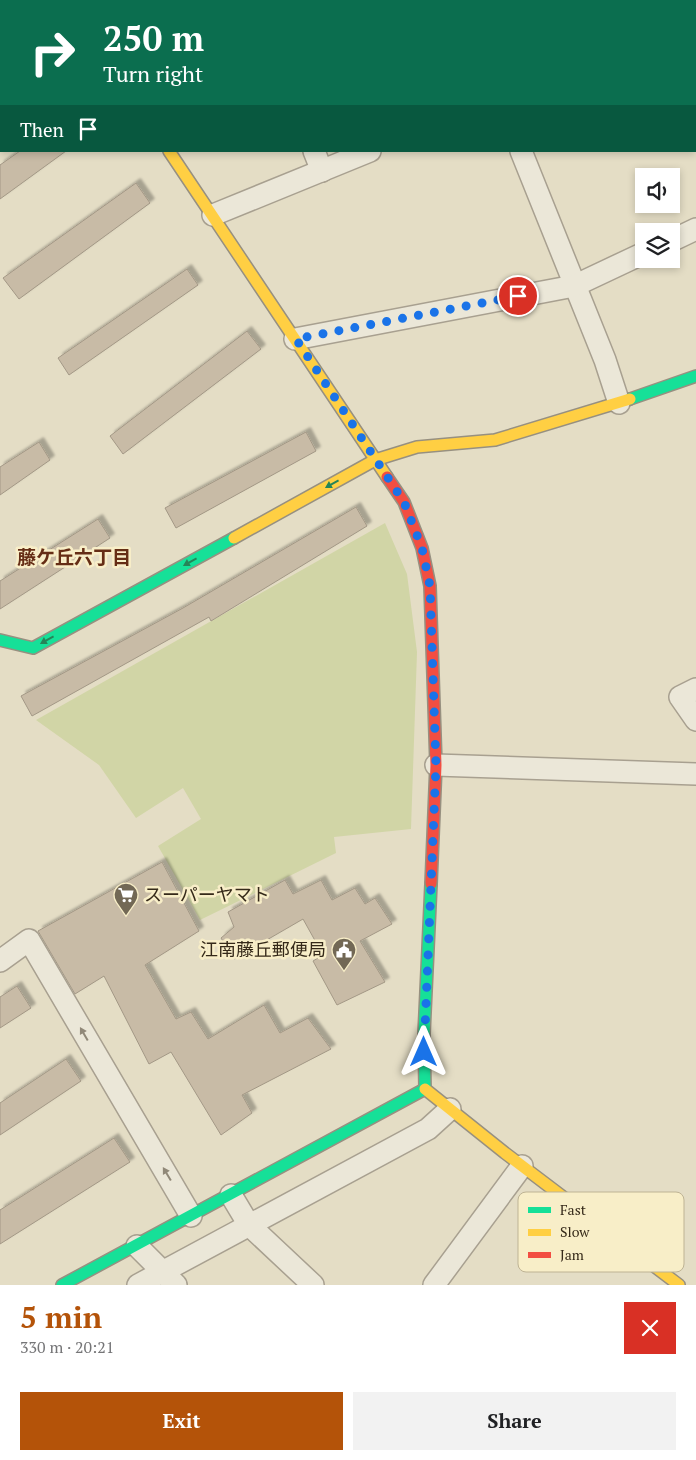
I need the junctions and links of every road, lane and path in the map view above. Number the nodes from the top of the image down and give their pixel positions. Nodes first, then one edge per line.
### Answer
1 (170, 152) edge
2 (365, 152) edge
3 (521, 152) edge
4 (318, 161) edge
5 (214, 215) junction
6 (696, 230) edge
7 (680, 237) edge
8 (635, 258) edge
9 (574, 286) junction
10 (296, 339) junction
11 (696, 376) edge
12 (619, 403) junction
13 (375, 460) junction
14 (0, 640) edge
15 (696, 689) edge
16 (696, 720) edge
17 (436, 765) junction
18 (696, 774) edge
19 (0, 961) edge
20 (425, 1089) junction
21 (450, 1109) junction
22 (522, 1166) junction
23 (556, 1192) edge
24 (241, 1212) junction
25 (191, 1216) junction
26 (157, 1266) edge
27 (662, 1272) edge
28 (62, 1285) edge
29 (138, 1285) edge
30 (313, 1285) edge
31 (434, 1285) edge
32 (679, 1285) edge

1 - 5 street
2 - 4 street
3 - 9 street
4 - 5 street
5 - 10 street
6 - 7 street
8 - 9 street
9 - 10 street
9 - 12 street
10 - 13 street
11 - 12 street
12 - 13 street
13 -> 14 street
13 - 17 street
15 - 16 street
17 - 18 street
17 - 20 street
25 -> 19 street
20 - 21 street
20 - 24 street
21 - 22 street
21 - 24 street
22 - 23 street
22 - 31 street
24 - 25 street
24 - 26 street
24 - 30 street
25 - 26 street
26 - 28 street
26 - 29 street
27 - 32 street

